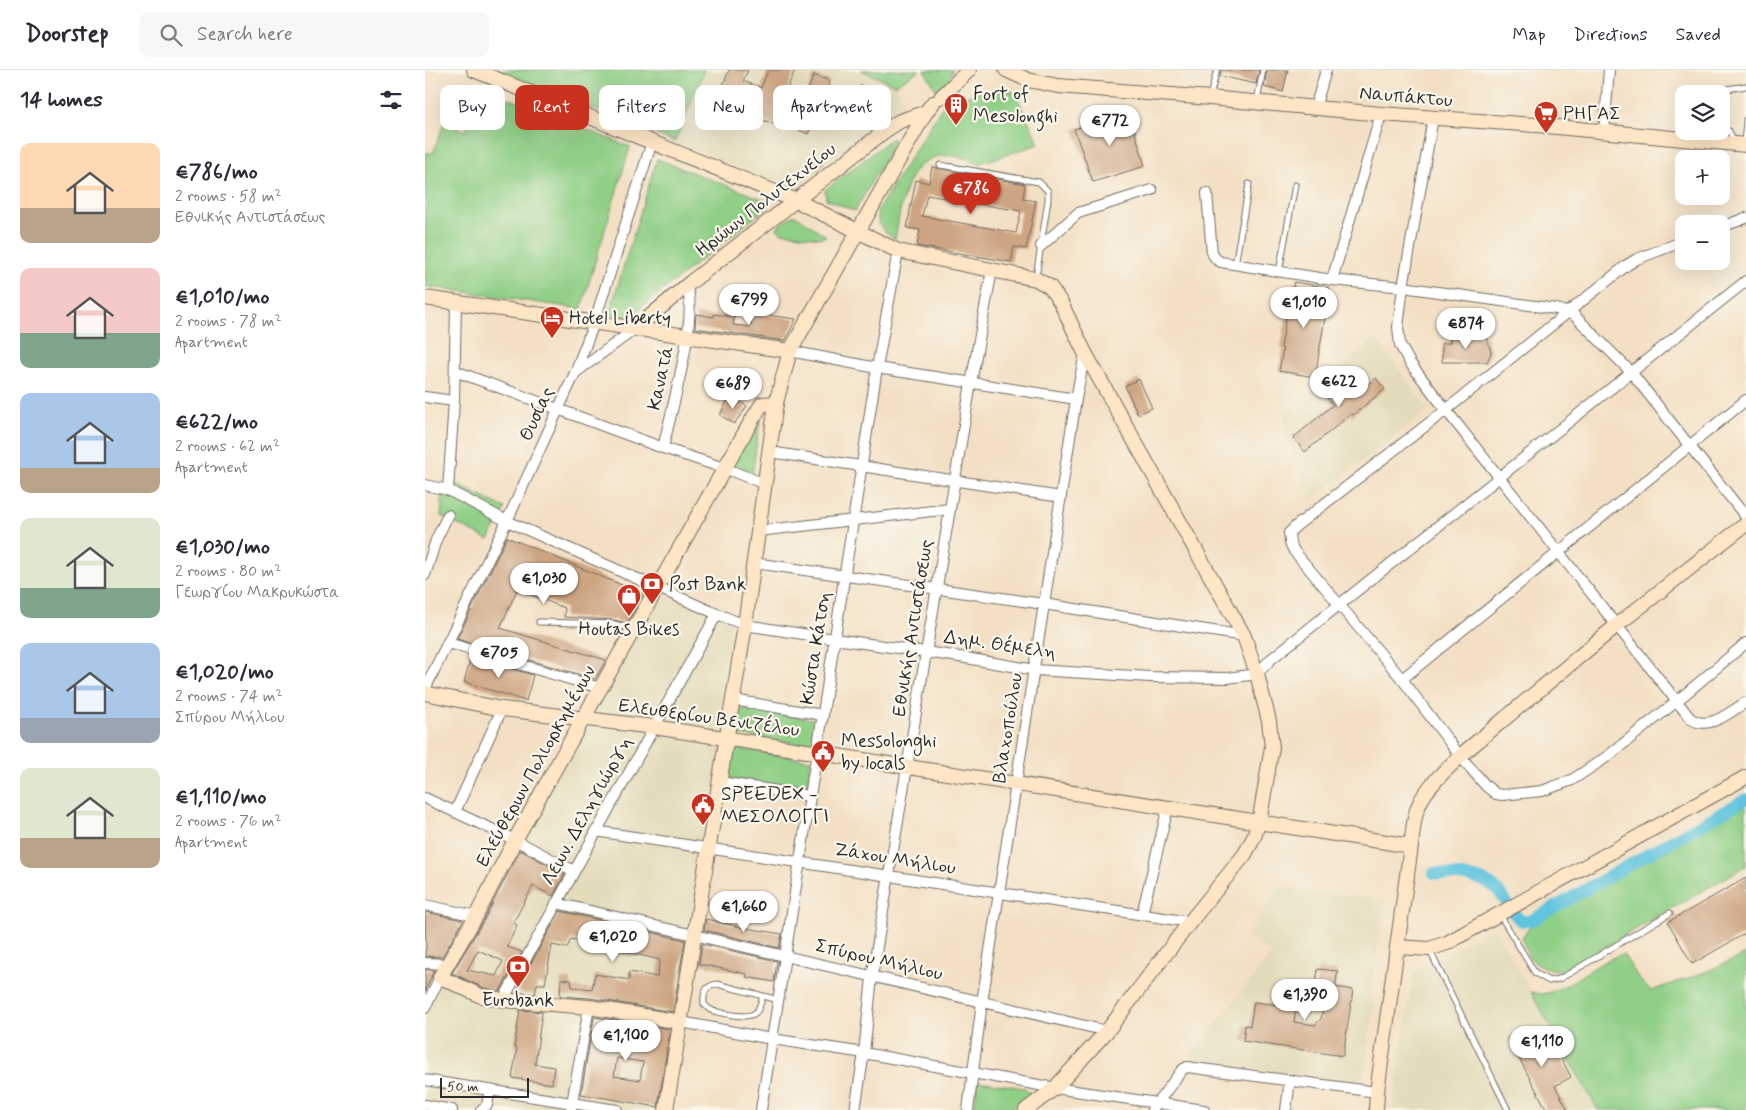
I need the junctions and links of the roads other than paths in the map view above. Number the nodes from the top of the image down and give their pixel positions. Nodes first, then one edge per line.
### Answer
1 (474, 70) edge
2 (969, 70) edge
3 (1006, 70) edge
4 (1217, 70) edge
5 (1263, 70) edge
6 (1326, 70) edge
7 (1609, 70) edge
8 (1746, 86) edge
9 (1730, 88) edge
10 (1210, 98) junction
11 (1256, 102) junction
12 (933, 104) junction
13 (1315, 108) junction
14 (1381, 114) junction
15 (1433, 118) junction
16 (1746, 120) edge
17 (1604, 132) junction
18 (1730, 132) edge
19 (1675, 136) edge
20 (1718, 140) edge
21 (652, 142) junction
22 (1742, 145) edge
23 (941, 165) dead end
24 (1249, 184) dead end
25 (1295, 185) dead end
26 (1151, 190) dead end
27 (1207, 193) dead end
28 (797, 201) junction
29 (1746, 218) edge
30 (1730, 224) edge
31 (858, 230) junction
32 (1675, 244) edge
33 (1041, 246) junction
34 (897, 251) junction
35 (1235, 265) junction
36 (992, 270) junction
37 (1279, 272) junction
38 (1036, 279) junction
39 (1332, 280) junction
40 (1746, 281) edge
41 (685, 286) junction
42 (1403, 287) junction
43 (425, 298) edge
44 (456, 303) junction
45 (1567, 312) junction
46 (594, 323) junction
47 (635, 329) junction
48 (688, 336) junction
49 (789, 351) junction
50 (1085, 353) junction
51 (877, 368) junction
52 (455, 371) junction
53 (1631, 372) junction
54 (575, 373) junction
55 (971, 383) junction
56 (425, 397) edge
57 (1076, 399) junction
58 (1746, 400) edge
59 (454, 401) junction
60 (776, 403) junction
61 (559, 410) junction
62 (1446, 410) junction
63 (1689, 446) junction
64 (663, 448) junction
65 (770, 452) junction
66 (862, 466) junction
67 (724, 468) junction
68 (1499, 477) junction
69 (955, 480) junction
70 (765, 484) junction
71 (425, 485) edge
72 (448, 490) junction
73 (1061, 497) junction
74 (950, 509) junction
75 (448, 515) dead end
76 (1746, 517) edge
77 (507, 521) junction
78 (853, 521) junction
79 (1746, 524) edge
80 (758, 532) junction
81 (1559, 551) junction
82 (754, 563) junction
83 (425, 575) edge
84 (845, 576) junction
85 (658, 588) junction
86 (937, 589) junction
87 (1044, 604) junction
88 (1339, 606) junction
89 (717, 614) junction
90 (539, 622) dead end
91 (745, 625) junction
92 (1617, 625) junction
93 (634, 630) junction
94 (1244, 636) junction
95 (835, 640) junction
96 (448, 643) junction
97 (1746, 643) edge
98 (927, 652) junction
99 (1035, 670) junction
100 (1257, 674) junction
101 (1402, 679) junction
102 (600, 688) junction
103 (425, 689) edge
104 (425, 693) edge
105 (733, 700) junction
106 (1677, 701) junction
107 (1746, 702) edge
108 (502, 709) junction
109 (823, 715) junction
110 (583, 719) junction
111 (653, 727) junction
112 (727, 738) junction
113 (817, 753) junction
114 (1460, 756) junction
115 (907, 767) junction
116 (1746, 777) edge
117 (720, 782) junction
118 (1017, 784) junction
119 (810, 796) junction
120 (425, 798) edge
121 (1168, 807) junction
122 (455, 812) junction
123 (1259, 822) junction
124 (595, 831) junction
125 (515, 840) junction
126 (1411, 846) junction
127 (709, 849) junction
128 (800, 862) junction
129 (574, 871) junction
130 (889, 876) junction
131 (999, 893) junction
132 (555, 903) junction
133 (425, 905) edge
134 (1507, 910) junction
135 (1670, 913) dead end
136 (1142, 914) junction
137 (476, 916) junction
138 (1190, 922) junction
139 (695, 936) junction
140 (1397, 947) junction
141 (1429, 949) junction
142 (785, 957) junction
143 (425, 963) edge
144 (447, 964) junction
145 (440, 977) junction
146 (872, 977) junction
147 (763, 996) junction
148 (503, 1000) junction
149 (779, 1000) junction
150 (982, 1002) junction
151 (589, 1007) junction
152 (425, 1008) edge
153 (681, 1022) junction
154 (1107, 1031) junction
155 (772, 1039) junction
156 (864, 1053) junction
157 (974, 1073) junction
158 (425, 1080) edge
159 (1290, 1080) junction
160 (1055, 1088) junction
161 (490, 1090) junction
162 (1377, 1092) junction
163 (425, 1105) edge
164 (1154, 1106) edge
165 (571, 1107) edge
166 (453, 1110) edge
167 (481, 1110) edge
168 (617, 1110) edge
169 (666, 1110) edge
170 (761, 1110) edge
171 (855, 1110) edge
172 (969, 1110) edge
173 (1026, 1110) edge
174 (1204, 1110) edge
175 (1286, 1110) edge
176 (1376, 1110) edge
177 (1508, 1110) edge

1 - 21 street
2 - 12 street
3 - 10 street, Ναυπάκτου
4 - 10 lane
5 - 11 lane
6 - 13 street
7 - 17 street
8 - 9 lane
10 - 11 street, Ναυπάκτου
11 - 13 street, Ναυπάκτου
12 - 28 street, Ηρώων Πολυτεχνείου
12 - 31 street
13 - 14 street, Ναυπάκτου
14 - 15 street, Ναυπάκτου
14 - 39 street
15 - 17 street, Ναυπάκτου
15 - 42 street
16 - 22 lane
17 - 19 street, Ναυπάκτου
18 - 22 lane
20 - 22 street, Ναυπάκτου
21 - 28 street
21 - 46 street, Θυσίας
23 - 33 lane
24 - 35 lane
25 - 37 lane
26 - 33 street
27 - 35 street
28 - 31 street
28 - 41 street, Ηρώων Πολυτεχνείου
29 - 30 street
31 - 34 street
31 - 49 street
32 - 45 street
33 - 38 lane
34 - 36 street
34 - 51 street, Κώστα Κάτση
35 - 37 street
36 - 38 street
36 - 55 street, Εθνικής Αντιστάσεως
37 - 39 street
38 - 50 street
39 - 42 street
40 - 53 street
41 - 47 street, Ηρώων Πολυτεχνείου
41 - 48 street, Κανατά
42 - 45 street
42 - 62 street
43 - 44 street
44 - 46 street
44 - 52 street
45 - 53 street
45 - 62 street
46 - 47 street
46 - 54 street, Θυσίας
47 - 48 street
47 - 54 street
48 - 49 street
48 - 64 street, Κανατά
49 - 51 street
49 - 60 street
50 - 57 street, Βλαχοπούλου
50 - 94 street
51 - 55 street
51 - 66 street, Κώστα Κάτση
52 - 59 street
52 - 61 street
53 - 63 street
53 - 68 street
54 - 61 street, Θυσίας
55 - 57 street
55 - 69 street, Εθνικής Αντιστάσεως
56 - 59 street
57 - 73 street, Βλαχοπούλου
58 - 63 street
59 - 72 street
60 - 65 street
60 - 67 street, Ελεύθερων Πολιορκημένων
61 - 64 street
61 - 77 street, Θυσίας
62 - 68 street
62 - 88 street
63 - 76 street
63 - 81 street
64 - 67 street
65 - 66 street
65 - 70 street
66 - 69 street
66 - 78 street, Κώστα Κάτση
67 - 70 street
67 - 85 street, Ελεύθερων Πολιορκημένων
68 - 81 street
68 - 88 street
69 - 73 street
69 - 74 street, Εθνικής Αντιστάσεως
70 - 80 street
71 - 72 street, Δημ. Θέμελη
72 - 77 street, Δημ. Θέμελη
73 - 87 street, Βλαχοπούλου
74 - 78 street
74 - 86 street, Εθνικής Αντιστάσεως
75 - 83 street
77 - 85 street, Δημ. Θέμελη
77 - 96 street, Θυσίας
78 - 80 street
78 - 84 street, Κώστα Κάτση
79 - 92 street
80 - 82 street
81 - 92 street
81 - 101 street
82 - 84 street
82 - 91 street
84 - 86 street
84 - 95 street, Κώστα Κάτση
85 - 89 street, Δημ. Θέμελη
85 - 93 street, Ελεύθερων Πολιορκημένων
86 - 87 street
86 - 98 street, Εθνικής Αντιστάσεως
87 - 94 street
87 - 99 street, Βλαχοπούλου
88 - 100 street
88 - 101 street
89 - 91 street, Δημ. Θέμελη
89 - 111 street, Λεων. Δεληγιώργη
90 - 93 lane
91 - 95 street, Δημ. Θέμελη
91 - 105 street
92 - 106 street
92 - 114 street
93 - 102 street, Ελεύθερων Πολιορκημένων
94 - 100 street
95 - 98 street, Δημ. Θέμελη
95 - 109 street, Κώστα Κάτση
96 - 102 street
96 - 103 street, Θυσίας
97 - 106 street
98 - 99 street, Δημ. Θέμελη
98 - 115 street, Εθνικής Αντιστάσεως
99 - 100 street, Δημ. Θέμελη
99 - 118 street, Βλαχοπούλου
100 - 123 street
101 - 114 street
102 - 110 street, Ελεύθερων Πολιορκημένων
104 - 108 street, Ελευθερίου Βενιζέλου
105 - 109 street
105 - 112 street
106 - 107 street
106 - 114 street
108 - 110 street, Ελευθερίου Βενιζέλου
108 - 122 street
109 - 113 street, Κώστα Κάτση
110 - 111 street, Ελευθερίου Βενιζέλου
110 - 125 street, Ελεύθερων Πολιορκημένων
111 - 112 street, Ελευθερίου Βενιζέλου
111 - 124 street, Λεων. Δεληγιώργη
112 - 113 street, Ελευθερίου Βενιζέλου
112 - 117 street
113 - 115 street, Ελευθερίου Βενιζέλου
113 - 119 street, Κώστα Κάτση
114 - 126 street
115 - 118 street, Ελευθερίου Βενιζέλου
115 - 130 street, Εθνικής Αντιστάσεως
116 - 134 street
117 - 119 street
117 - 127 street
118 - 121 street, Ελευθερίου Βενιζέλου
118 - 131 street, Βλαχοπούλου
119 - 128 street, Κώστα Κάτση
120 - 122 street
121 - 123 street, Ελευθερίου Βενιζέλου
121 - 136 street
122 - 125 street
123 - 126 street, Ελευθερίου Βενιζέλου
123 - 138 street
124 - 127 street, Ζάχου Μήλιου
124 - 129 street, Λεων. Δεληγιώργη
125 - 129 street
125 - 137 street, Ελεύθερων Πολιορκημένων
126 - 140 street
127 - 128 street, Ζάχου Μήλιου
127 - 139 street
128 - 130 street, Ζάχου Μήλιου
128 - 142 street, Κώστα Κάτση
129 - 132 street, Λεων. Δεληγιώργη
130 - 131 street, Ζάχου Μήλιου
130 - 146 street, Εθνικής Αντιστάσεως
131 - 136 street, Ζάχου Μήλιου
131 - 150 street, Βλαχοπούλου
132 - 139 street, Σπύρου Μήλιου
132 - 148 street, Λεων. Δεληγιώργη
133 - 137 street
134 - 135 lane
134 - 141 street
136 - 138 street, Ζάχου Μήλιου
137 - 144 street, Ελεύθερων Πολιορκημένων
138 - 154 street
139 - 142 street, Σπύρου Μήλιου
139 - 153 street
140 - 141 street
140 - 162 street
141 - 177 lane
142 - 146 street, Σπύρου Μήλιου
142 - 149 street, Κώστα Κάτση
143 - 144 street
144 - 145 street, Ελεύθερων Πολιορκημένων
145 - 148 street
145 - 152 street
146 - 150 street, Σπύρου Μήλιου
146 - 156 street, Εθνικής Αντιστάσεως
147 - 147 lane
147 - 149 lane
148 - 151 street
149 - 155 street, Κώστα Κάτση
150 - 154 street, Σπύρου Μήλιου
150 - 157 street, Βλαχοπούλου
151 - 153 street
151 - 165 street
153 - 155 street
153 - 169 street
154 - 160 street
155 - 156 street
155 - 170 street, Κώστα Κάτση
156 - 157 street
156 - 171 street, Εθνικής Αντιστάσεως
157 - 160 street
157 - 172 street, Βλαχοπούλου
158 - 161 street
159 - 162 street
159 - 164 street
159 - 175 street
160 - 164 street
160 - 173 street
161 - 165 street
161 - 167 street
162 - 176 street
163 - 166 street
164 - 174 street
165 - 168 street

